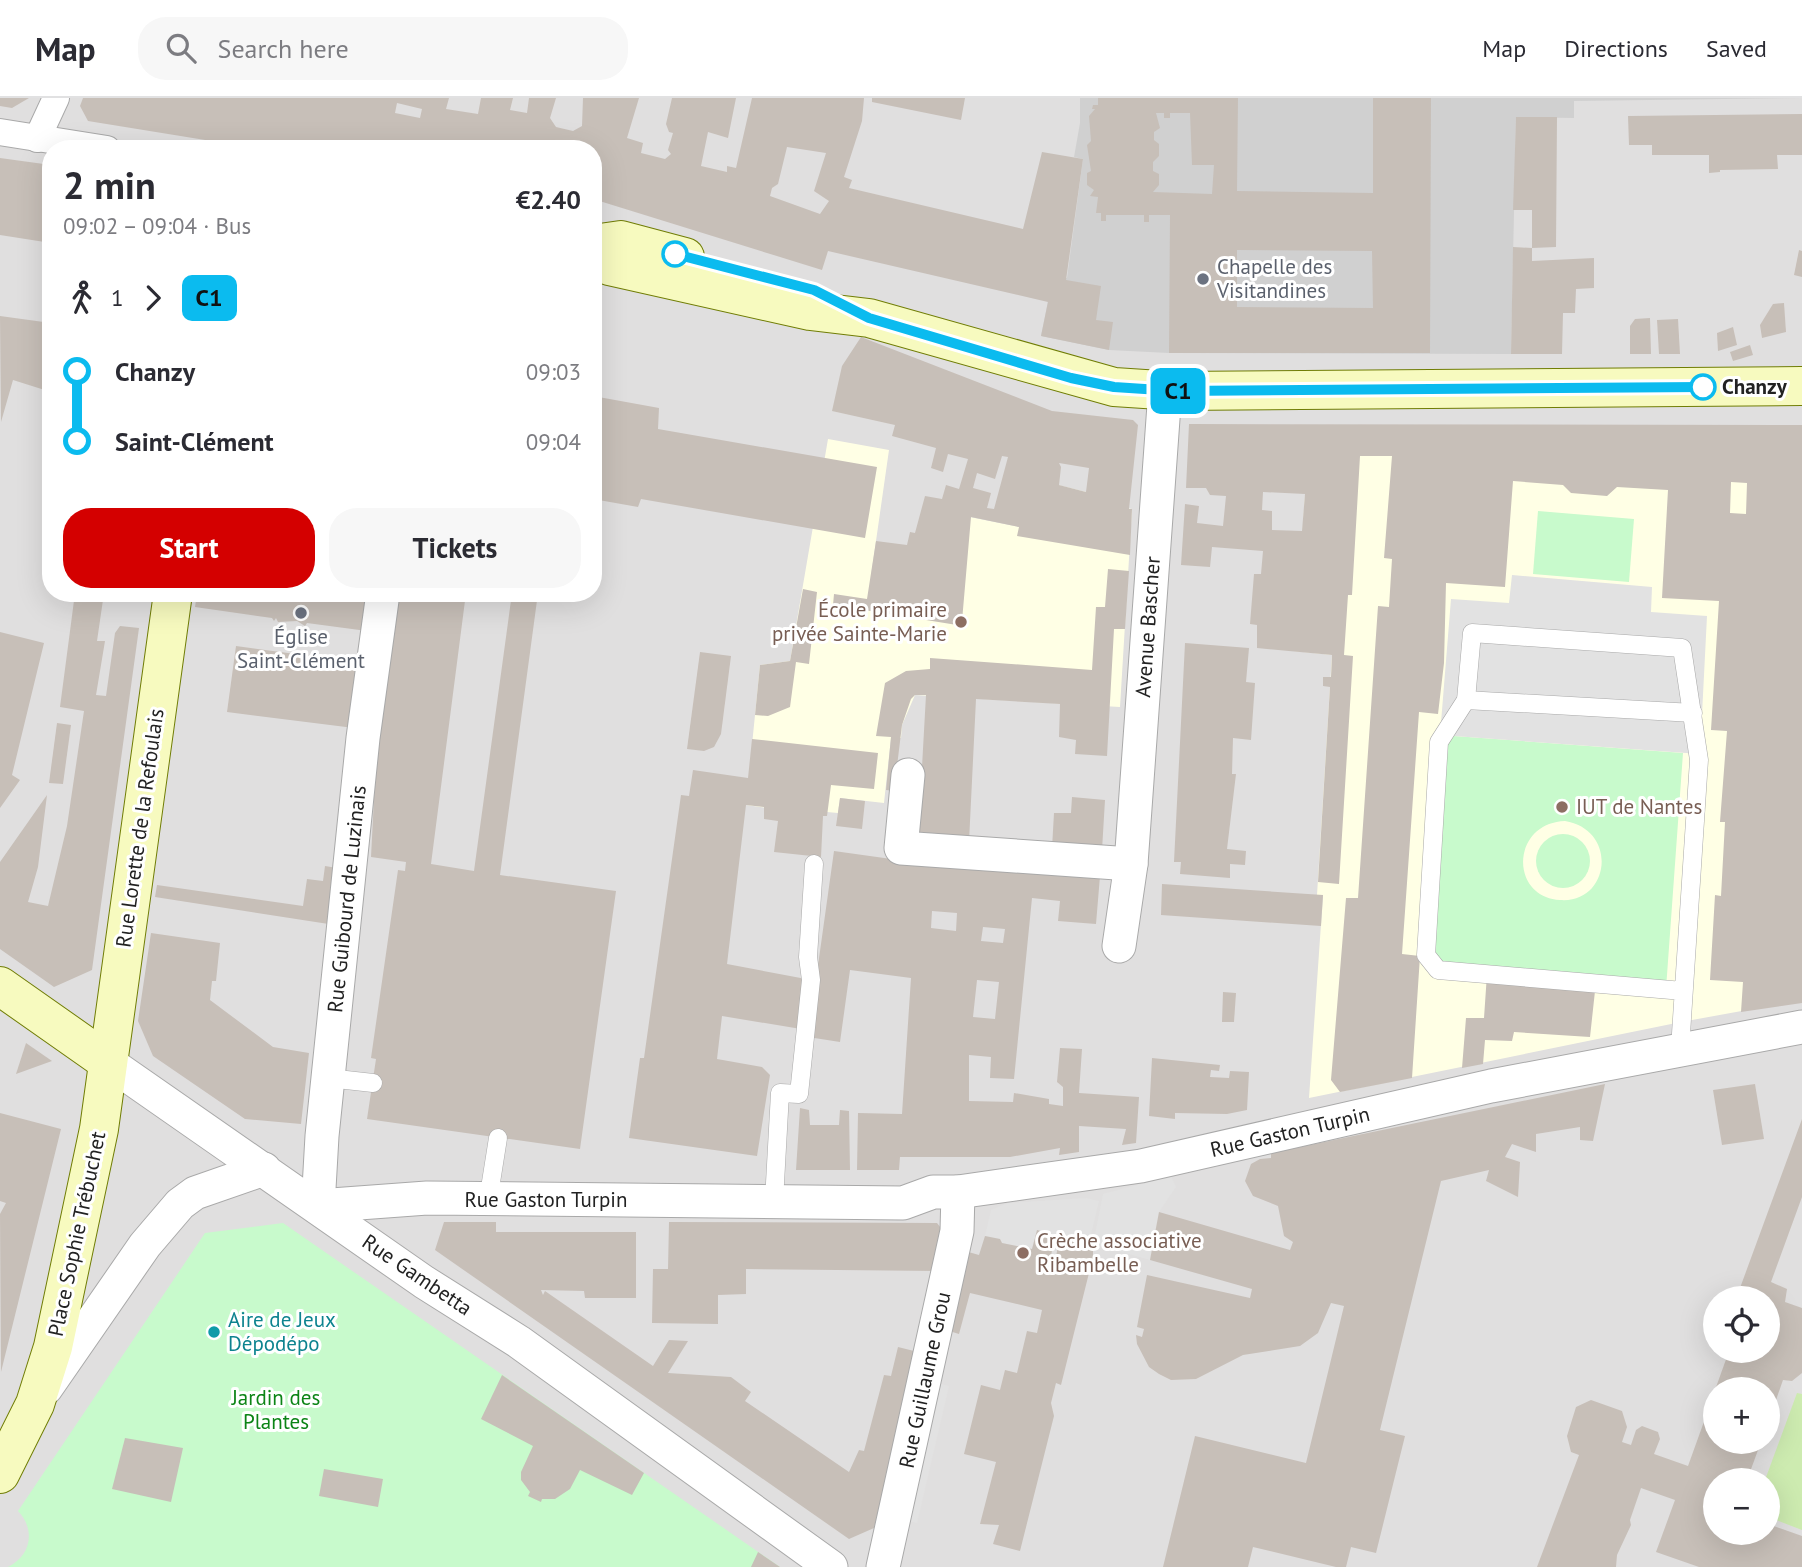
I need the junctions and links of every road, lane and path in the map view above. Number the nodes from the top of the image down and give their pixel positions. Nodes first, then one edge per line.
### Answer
1 (56, 98) edge
2 (0, 132) edge
3 (37, 139) junction
4 (44, 140) edge
5 (602, 243) edge
6 (602, 260) edge
7 (869, 318) junction
8 (1802, 386) edge
9 (1165, 391) junction
10 (172, 602) edge
11 (382, 602) edge
12 (1466, 700) junction
13 (1693, 713) junction
14 (908, 775) dead end
15 (814, 864) dead end
16 (1131, 864) junction
17 (1119, 946) dead end
18 (0, 986) edge
19 (1683, 991) junction
20 (1802, 1027) edge
21 (1680, 1049) junction
22 (108, 1062) junction
23 (328, 1079) junction
24 (373, 1083) dead end
25 (498, 1138) dead end
26 (264, 1169) junction
27 (958, 1192) junction
28 (488, 1201) junction
29 (774, 1201) junction
30 (318, 1206) junction
31 (34, 1404) junction
32 (0, 1474) edge
33 (831, 1567) edge
34 (883, 1567) edge

1 - 3 street
2 - 3 street
3 - 4 street
5 - 7 main road
6 - 7 main road
7 - 9 main road
8 - 9 main road
9 - 16 street, Avenue Bascher
10 - 22 main road, Rue Lorette de la Refoulais
11 - 23 street, Rue Guibourd de Luzinais
12 - 13 lane
12 - 13 lane
12 - 19 lane
13 - 19 lane
14 - 16 street
15 - 29 lane
16 - 17 street, Avenue Bascher
18 - 22 main road, Rue Gambetta
19 - 21 lane
20 - 21 street, Rue Gaston Turpin
21 - 27 street, Rue Gaston Turpin
22 - 26 street, Rue Gambetta
22 - 31 main road, Place Sophie Trébuchet
23 - 24 lane
23 - 30 street, Rue Guibourd de Luzinais
25 - 28 lane
26 - 30 street, Rue Gambetta
26 - 31 street, Place Sophie Trébuchet
27 - 29 street, Rue Gaston Turpin
27 - 34 street, Rue Guillaume Grou
28 - 29 street, Rue Gaston Turpin
28 - 30 street, Rue Gaston Turpin
30 - 33 street, Rue Gambetta
31 - 32 main road, Place Sophie Trébuchet

